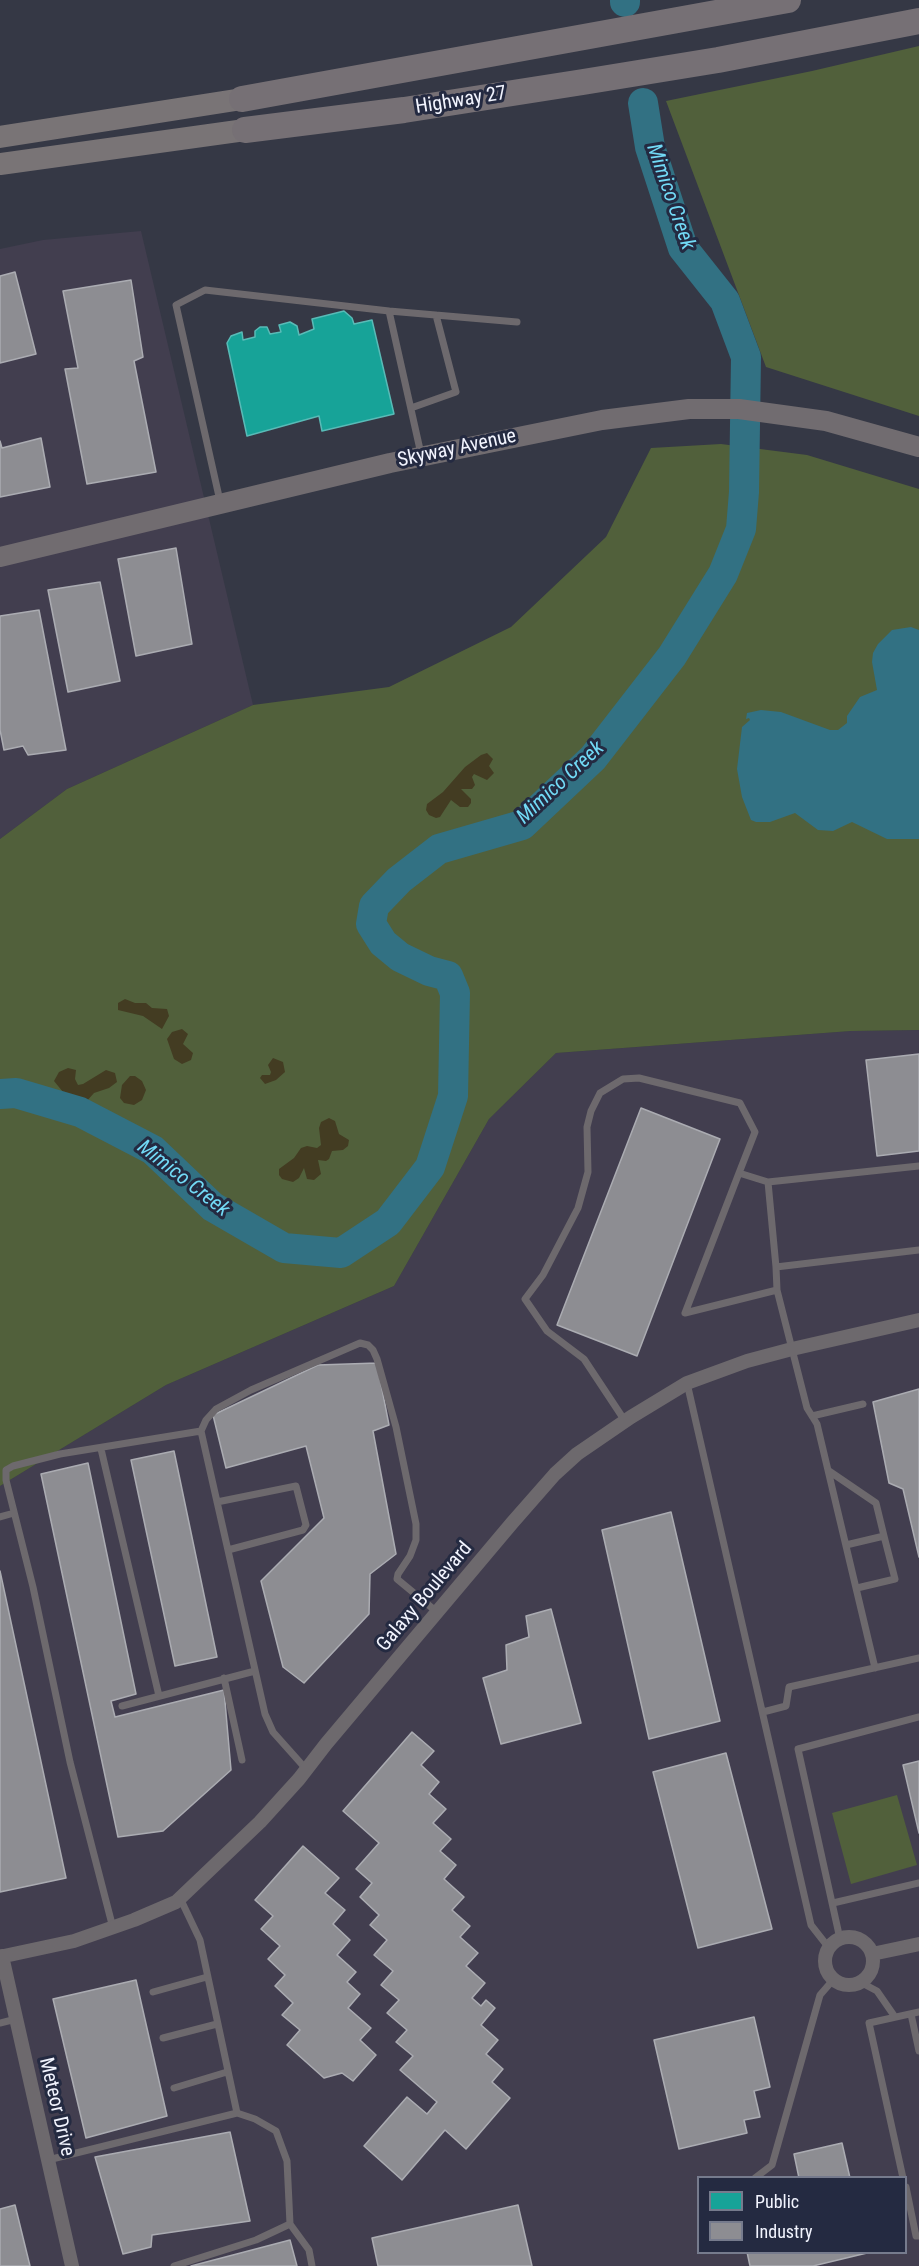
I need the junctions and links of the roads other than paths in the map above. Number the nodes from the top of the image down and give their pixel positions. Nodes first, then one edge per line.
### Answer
1 (788, 0) edge
2 (919, 21) edge
3 (242, 99) joint
4 (245, 130) joint
5 (0, 137) edge
6 (0, 164) edge
7 (389, 311) junction
8 (436, 315) junction
9 (517, 322) dead end
10 (411, 408) junction
11 (919, 447) edge
12 (422, 456) junction
13 (221, 504) junction
14 (0, 557) edge
15 (919, 1166) edge
16 (739, 1173) junction
17 (768, 1182) junction
18 (919, 1250) edge
19 (776, 1268) junction
20 (777, 1290) junction
21 (919, 1320) edge
22 (792, 1349) junction
23 (687, 1383) junction
24 (863, 1404) dead end
25 (812, 1416) junction
26 (625, 1421) junction
27 (201, 1431) junction
28 (101, 1449) junction
29 (829, 1471) junction
30 (217, 1502) junction
31 (15, 1513) junction
32 (0, 1517) edge
33 (884, 1536) junction
34 (846, 1545) junction
35 (228, 1550) junction
36 (856, 1588) junction
37 (437, 1612) junction
38 (919, 1658) edge
39 (875, 1668) junction
40 (255, 1671) junction
41 (224, 1678) junction
42 (159, 1696) junction
43 (122, 1706) dead end
44 (763, 1712) junction
45 (919, 1717) edge
46 (242, 1760) dead end
47 (306, 1770) junction
48 (919, 1883) edge
49 (180, 1898) junction
50 (833, 1903) junction
51 (113, 1928) junction
52 (840, 1939) junction
53 (919, 1944) edge
54 (829, 1948) junction
55 (872, 1954) junction
56 (1, 1957) edge
57 (207, 1977) junction
58 (833, 1980) junction
59 (860, 1982) junction
60 (153, 1992) dead end
61 (919, 2012) edge
62 (911, 2014) junction
63 (895, 2017) junction
64 (16, 2019) junction
65 (0, 2024) edge
66 (217, 2024) junction
67 (163, 2038) dead end
68 (919, 2050) edge
69 (227, 2072) junction
70 (174, 2088) dead end
71 (237, 2113) junction
72 (48, 2160) junction
73 (757, 2176) edge
74 (903, 2176) edge
75 (907, 2192) edge
76 (290, 2224) junction
77 (919, 2235) edge
78 (72, 2266) edge
79 (174, 2266) edge
80 (312, 2266) edge

1 - 3 highway, Highway 27
2 - 4 highway, Highway 27
3 - 5 main road, Highway 27
4 - 6 main road, Highway 27
7 - 8 lane
7 - 10 lane
7 - 13 lane
8 - 9 lane
8 - 10 lane
10 - 12 lane
11 - 12 street, Skyway Avenue
12 - 13 street, Skyway Avenue
13 - 14 street, Skyway Avenue
15 - 17 lane
16 - 17 lane
16 - 20 lane
16 - 26 lane
17 - 19 lane
18 - 19 lane
19 - 20 lane
20 - 22 lane
21 - 22 street, Galaxy Boulevard
22 - 23 street, Galaxy Boulevard
22 - 25 lane
23 - 26 street, Galaxy Boulevard
23 - 44 lane
24 - 25 lane
25 - 29 lane
26 - 37 street, Galaxy Boulevard
27 - 28 lane
27 - 30 lane
27 - 37 lane
28 - 31 lane
28 - 42 lane
29 - 33 lane
29 - 34 lane
30 - 35 lane
30 - 35 lane
31 - 32 lane
31 - 51 lane
33 - 34 lane
33 - 36 lane
34 - 36 lane
35 - 40 lane
36 - 39 lane
37 - 47 street, Galaxy Boulevard
38 - 39 lane
39 - 44 lane
40 - 41 lane
40 - 47 lane
41 - 42 lane
41 - 46 lane
42 - 43 lane
44 - 54 lane
45 - 50 lane
47 - 49 street, Galaxy Boulevard
48 - 50 lane
49 - 51 street, Galaxy Boulevard
49 - 57 lane
50 - 52 lane
51 - 56 street, Galaxy Boulevard
52 - 54 street
52 - 55 street
53 - 55 street
54 - 58 street
55 - 59 street
56 - 64 street, Meteor Drive
57 - 60 lane
57 - 66 lane
58 - 59 street
58 - 73 lane
59 - 63 lane
61 - 62 lane
62 - 63 lane
62 - 68 lane
63 - 74 lane
64 - 65 lane
64 - 72 street, Meteor Drive
66 - 67 lane
66 - 69 lane
69 - 70 lane
69 - 71 lane
71 - 72 lane
71 - 76 lane
72 - 78 street, Meteor Drive
75 - 77 lane
76 - 79 lane
76 - 80 lane

